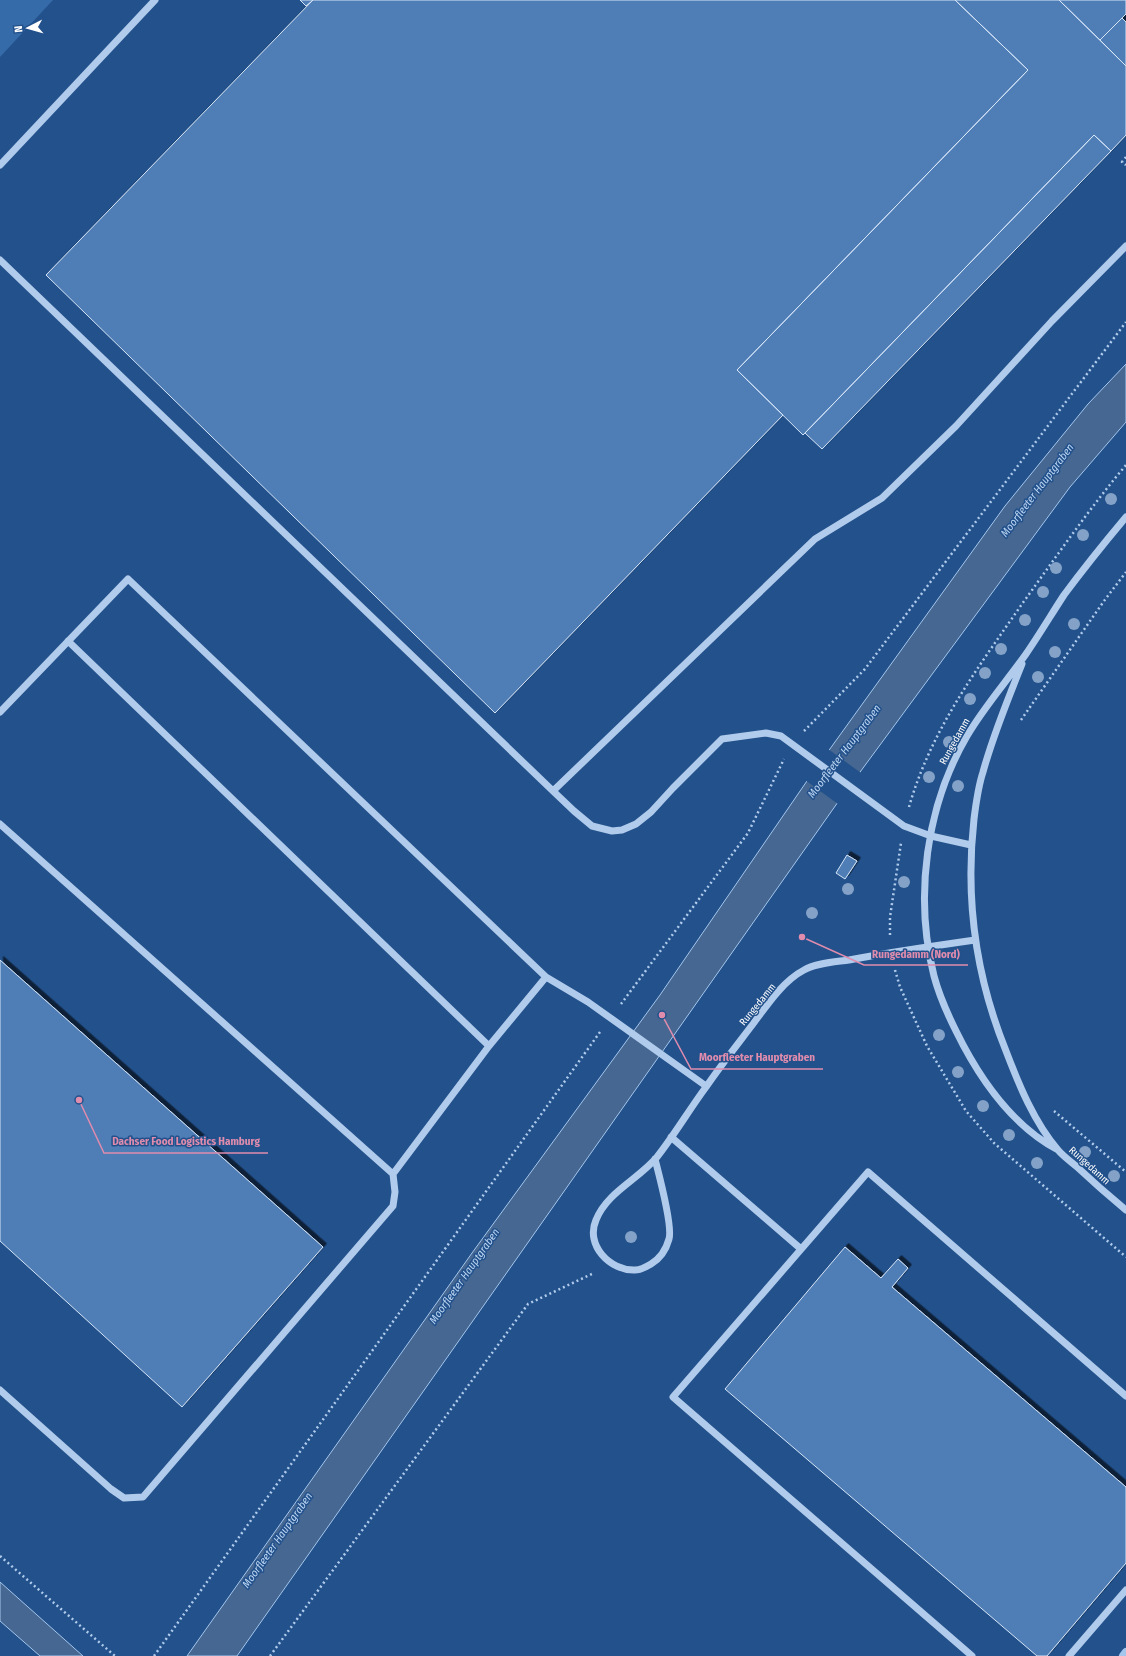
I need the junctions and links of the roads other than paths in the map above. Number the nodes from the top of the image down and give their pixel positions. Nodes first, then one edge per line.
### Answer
1 (155, 0) edge
2 (0, 165) edge
3 (1126, 246) edge
4 (0, 260) edge
5 (1126, 516) edge
6 (68, 641) junction
7 (1026, 654) junction
8 (0, 712) edge
9 (553, 791) junction
10 (0, 824) edge
11 (931, 836) junction
12 (971, 845) junction
13 (975, 940) junction
14 (929, 946) junction
15 (546, 977) junction
16 (489, 1046) junction
17 (706, 1086) junction
18 (671, 1137) junction
19 (1058, 1150) junction
20 (655, 1158) junction
21 (393, 1174) junction
22 (1126, 1210) edge
23 (801, 1249) junction
24 (0, 1390) edge
25 (1126, 1396) edge
26 (1126, 1590) edge
27 (972, 1656) edge
28 (1069, 1656) edge

1 - 2 street
3 - 9 street
4 - 9 street
5 - 7 street, Rungedamm
6 - 8 street
6 - 15 street
6 - 16 street
7 - 11 street, Rungedamm
7 - 12 street, Rungedamm
9 - 11 street
10 - 21 street
11 - 12 street
11 - 14 street, Rungedamm
12 - 13 street, Rungedamm
13 - 14 street, Rungedamm
13 - 19 street, Rungedamm
14 - 17 street, Rungedamm
14 - 19 street, Rungedamm
15 - 16 street
15 - 17 street
16 - 21 street
17 - 18 street, Rungedamm
18 - 20 street, Rungedamm
18 - 23 street
19 - 22 street, Rungedamm
20 - 20 street, Rungedamm
21 - 24 street
23 - 25 street
23 - 27 street
26 - 28 street

